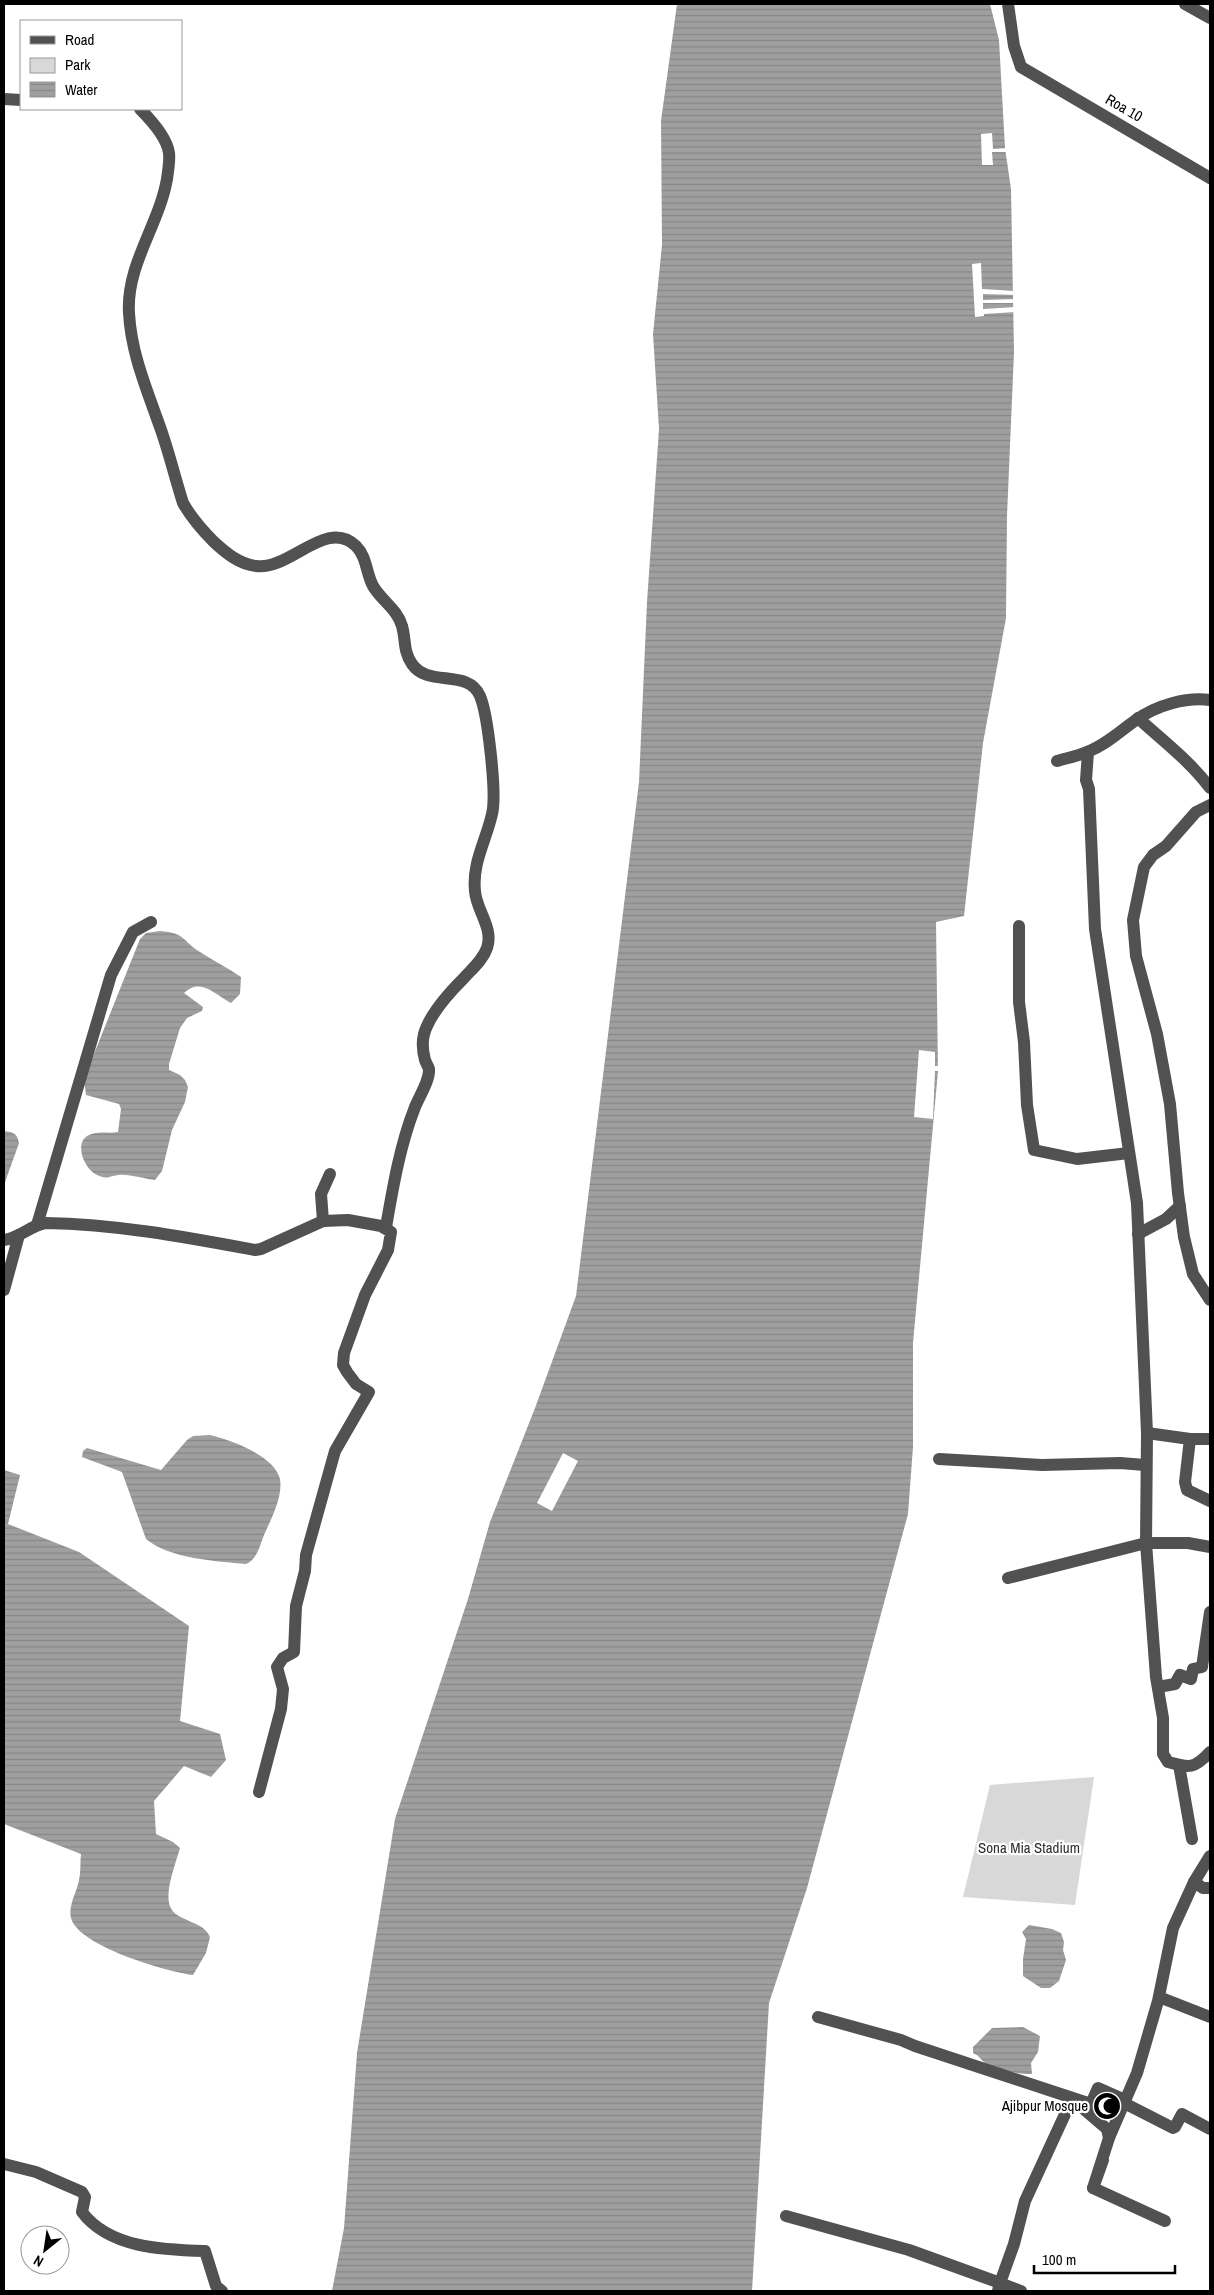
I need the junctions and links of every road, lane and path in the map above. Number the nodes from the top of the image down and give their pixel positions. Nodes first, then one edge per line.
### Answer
1 (1008, 4) edge
2 (1185, 4) edge
3 (1210, 18) edge
4 (4, 99) edge
5 (20, 100) edge
6 (141, 110) edge
7 (1210, 178) edge
8 (1210, 700) edge
9 (1138, 718) junction
10 (1088, 752) junction
11 (1057, 761) dead end
12 (1210, 788) edge
13 (1210, 805) edge
14 (151, 922) dead end
15 (1019, 926) dead end
16 (1129, 1153) junction
17 (330, 1174) dead end
18 (1180, 1206) junction
19 (323, 1220) junction
20 (37, 1225) junction
21 (386, 1227) junction
22 (1138, 1234) junction
23 (20, 1235) junction
24 (4, 1240) edge
25 (4, 1290) edge
26 (1210, 1300) edge
27 (1147, 1433) junction
28 (1190, 1439) junction
29 (1210, 1439) edge
30 (939, 1459) dead end
31 (1145, 1465) junction
32 (1210, 1501) edge
33 (1146, 1542) junction
34 (1210, 1547) edge
35 (1008, 1578) dead end
36 (1210, 1612) edge
37 (1158, 1687) junction
38 (1210, 1752) edge
39 (1179, 1765) junction
40 (259, 1792) dead end
41 (1192, 1839) dead end
42 (1210, 1856) edge
43 (1194, 1882) junction
44 (1210, 1888) edge
45 (1159, 1997) junction
46 (1210, 2016) edge
47 (818, 2017) dead end
48 (1072, 2098) junction
49 (1125, 2101) junction
50 (1210, 2129) edge
51 (1109, 2138) junction
52 (4, 2164) edge
53 (786, 2216) dead end
54 (1165, 2220) dead end
55 (999, 2287) edge
56 (222, 2291) edge
57 (1021, 2291) edge

1 - 7 street, Roa 10
2 - 3 street
4 - 5 street
6 - 21 street
8 - 9 street
9 - 10 street
9 - 12 street
10 - 11 street
10 - 16 street
13 - 18 street
14 - 20 street
15 - 16 street
16 - 22 street
17 - 19 street
18 - 22 street
18 - 26 street
19 - 20 street
19 - 21 street
20 - 23 street
21 - 40 street
22 - 27 street
23 - 24 street
23 - 25 street
27 - 28 street
27 - 31 street
28 - 29 street
28 - 32 street
30 - 31 street
31 - 33 street
33 - 34 street
33 - 35 street
33 - 37 street
36 - 37 street
37 - 39 street
38 - 39 street
39 - 41 street
42 - 43 street
43 - 44 street
43 - 45 street
45 - 46 street
45 - 49 street
47 - 48 street
48 - 49 street
48 - 51 street
48 - 55 street
49 - 50 street
49 - 51 street
51 - 54 street
52 - 56 street
53 - 55 street
55 - 57 street

